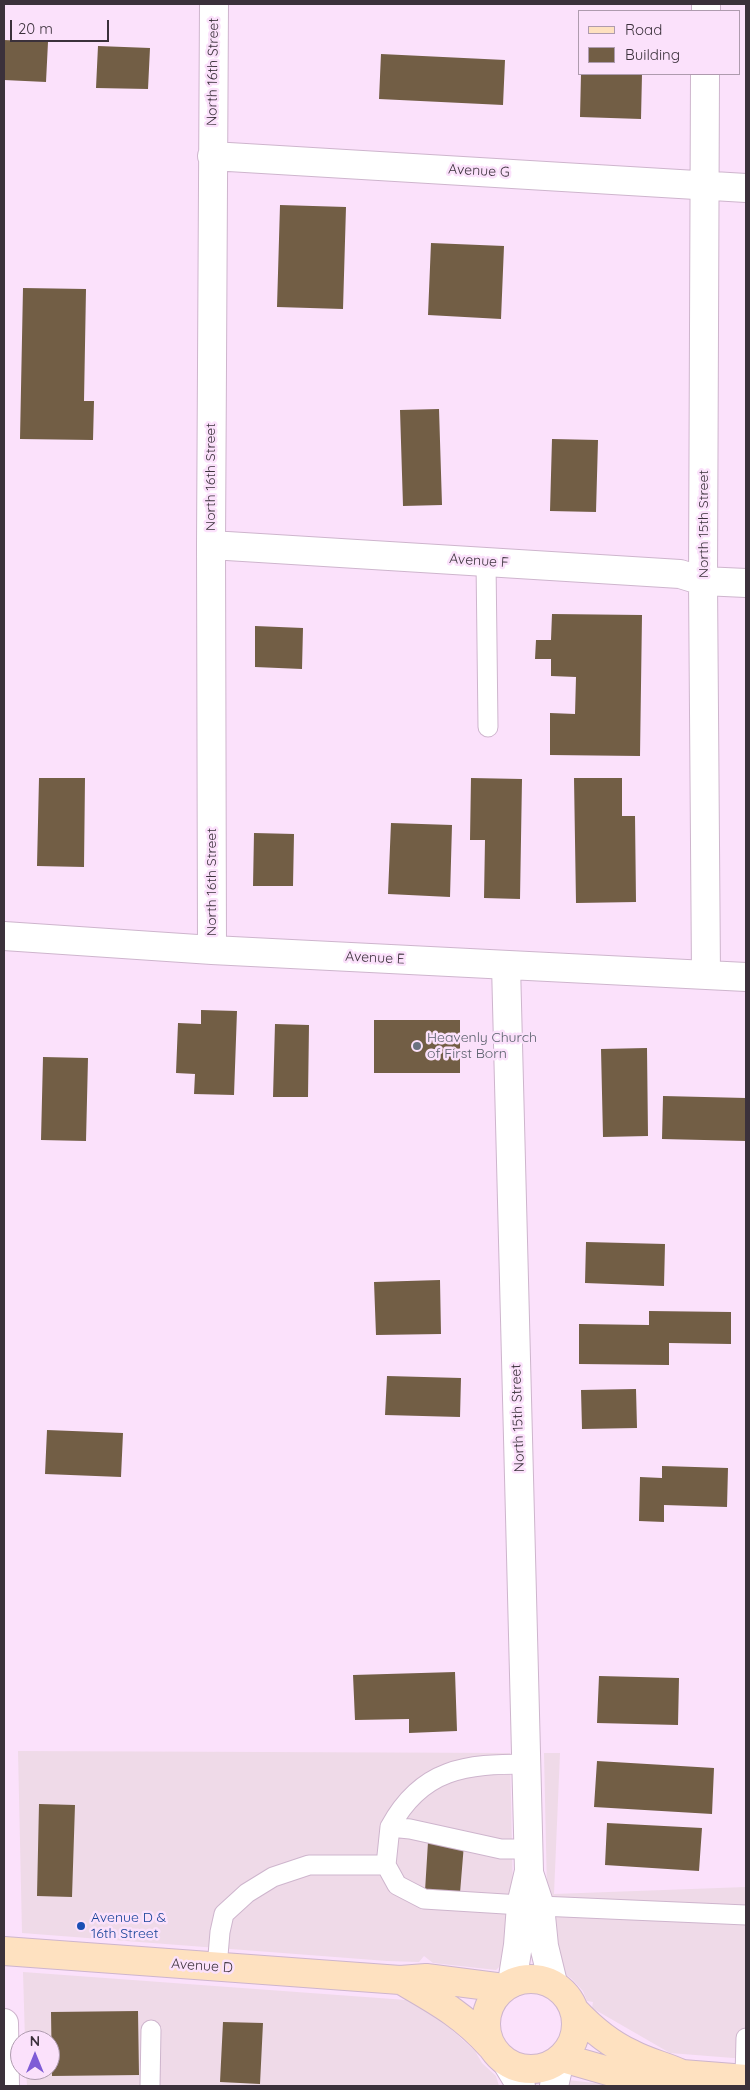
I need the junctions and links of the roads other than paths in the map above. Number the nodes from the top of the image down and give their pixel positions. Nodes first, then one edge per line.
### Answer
1 (214, 4) edge
2 (705, 75) edge
3 (212, 156) junction
4 (705, 184) junction
5 (746, 188) edge
6 (211, 545) junction
7 (486, 561) junction
8 (703, 581) junction
9 (746, 583) edge
10 (488, 727) dead end
11 (4, 936) edge
12 (212, 950) junction
13 (506, 965) junction
14 (706, 975) junction
15 (746, 977) edge
16 (527, 1764) junction
17 (390, 1827) junction
18 (529, 1860) junction
19 (386, 1864) junction
20 (531, 1905) junction
21 (746, 1915) edge
22 (4, 1952) edge
23 (217, 1967) junction
24 (400, 1980) junction
25 (553, 1984) junction
26 (508, 1985) junction
27 (575, 2011) junction
28 (4, 2023) edge
29 (151, 2030) dead end
30 (746, 2038) edge
31 (499, 2054) junction
32 (561, 2059) junction
33 (682, 2074) junction
34 (745, 2078) edge
35 (5, 2086) edge
36 (150, 2086) edge
37 (521, 2086) edge
38 (554, 2086) edge

1 - 3 street, North 16th Street
2 - 4 street, North 15th Street
3 - 4 street, Avenue G
3 - 6 street, North 16th Street
4 - 5 street, Avenue G
4 - 8 street, North 15th Street
6 - 7 street, Avenue F
6 - 12 street, North 16th Street
7 - 8 street, Avenue F
7 - 10 lane
8 - 9 street, Avenue F
8 - 14 street, North 15th Street
11 - 12 street, Avenue E
12 - 13 street, Avenue E
13 - 14 street, Avenue E
13 - 16 street, North 15th Street
14 - 15 street, Avenue E
16 - 17 lane
16 - 18 street, North 15th Street
17 - 18 lane
17 - 19 lane
18 - 20 street, North 15th Street
19 - 20 lane
19 - 23 lane
20 - 21 lane
20 - 25 street, North 15th Street
20 - 26 street, North 15th Street
22 - 23 street, Avenue D
23 - 24 street, Avenue D
24 - 26 street, Avenue D
24 - 31 street, Avenue D
25 - 26 street
25 - 27 street
26 - 31 street
27 - 32 street
27 - 33 street
28 - 35 street
29 - 36 lane
30 - 34 lane
31 - 32 street
31 - 37 street
32 - 33 street
32 - 38 street
33 - 34 street

